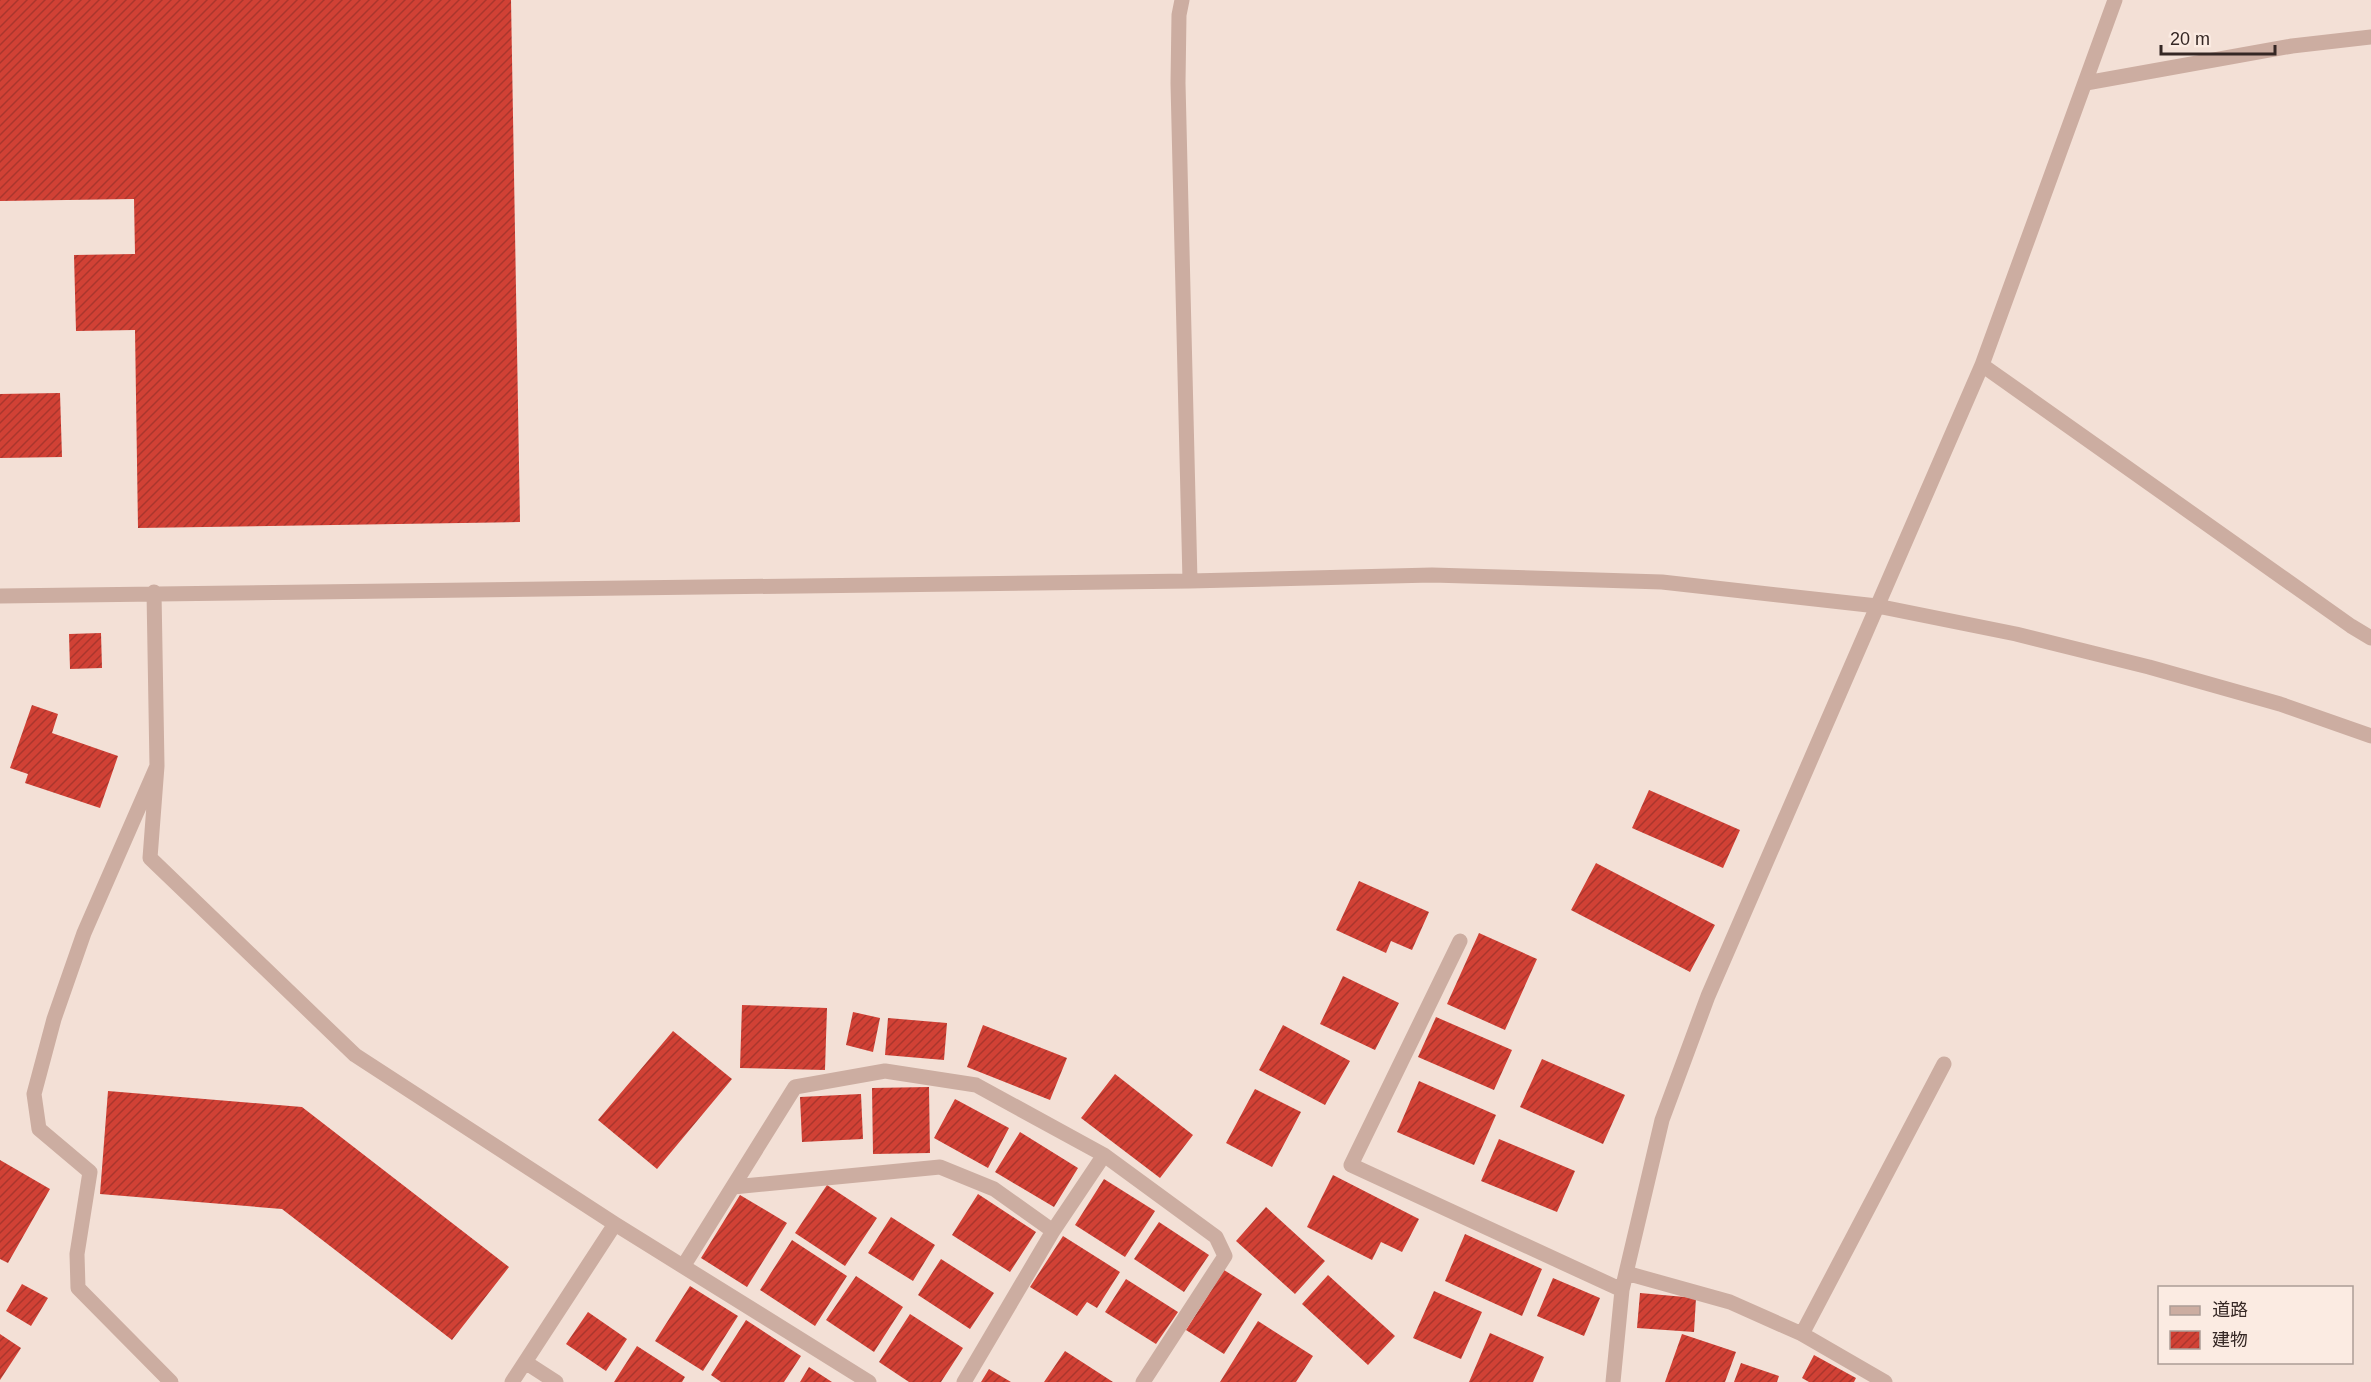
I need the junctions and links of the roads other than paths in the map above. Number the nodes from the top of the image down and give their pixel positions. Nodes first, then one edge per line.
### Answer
1 (1182, 0) edge
2 (2115, 0) edge
3 (2371, 37) edge
4 (2086, 83) junction
5 (1982, 365) junction
6 (1190, 581) junction
7 (154, 592) junction
8 (0, 596) edge
9 (1877, 606) junction
10 (2371, 638) edge
11 (2371, 736) edge
12 (157, 766) junction
13 (1460, 941) dead end
14 (1944, 1064) dead end
15 (1104, 1155) junction
16 (733, 1187) junction
17 (615, 1224) junction
18 (1053, 1231) junction
19 (684, 1265) junction
20 (1626, 1273) junction
21 (1622, 1290) junction
22 (1802, 1334) junction
23 (525, 1362) junction
24 (171, 1382) edge
25 (512, 1382) edge
26 (556, 1382) edge
27 (869, 1382) edge
28 (964, 1382) edge
29 (1143, 1382) edge
30 (1613, 1382) edge
31 (1885, 1382) edge

1 - 6 street
2 - 4 street
3 - 4 street
4 - 5 street
5 - 9 street
5 - 10 street
6 - 7 street
6 - 9 street
7 - 8 street
7 - 12 street
9 - 11 street
9 - 20 street
12 - 17 street
12 - 24 street
13 - 21 street
14 - 22 street
15 - 16 street
15 - 18 street
15 - 29 street
16 - 18 street
16 - 19 street
17 - 19 street
17 - 23 street
18 - 28 street
19 - 27 street
20 - 21 street
20 - 22 street
21 - 30 street
22 - 31 street
23 - 25 street
23 - 26 street

